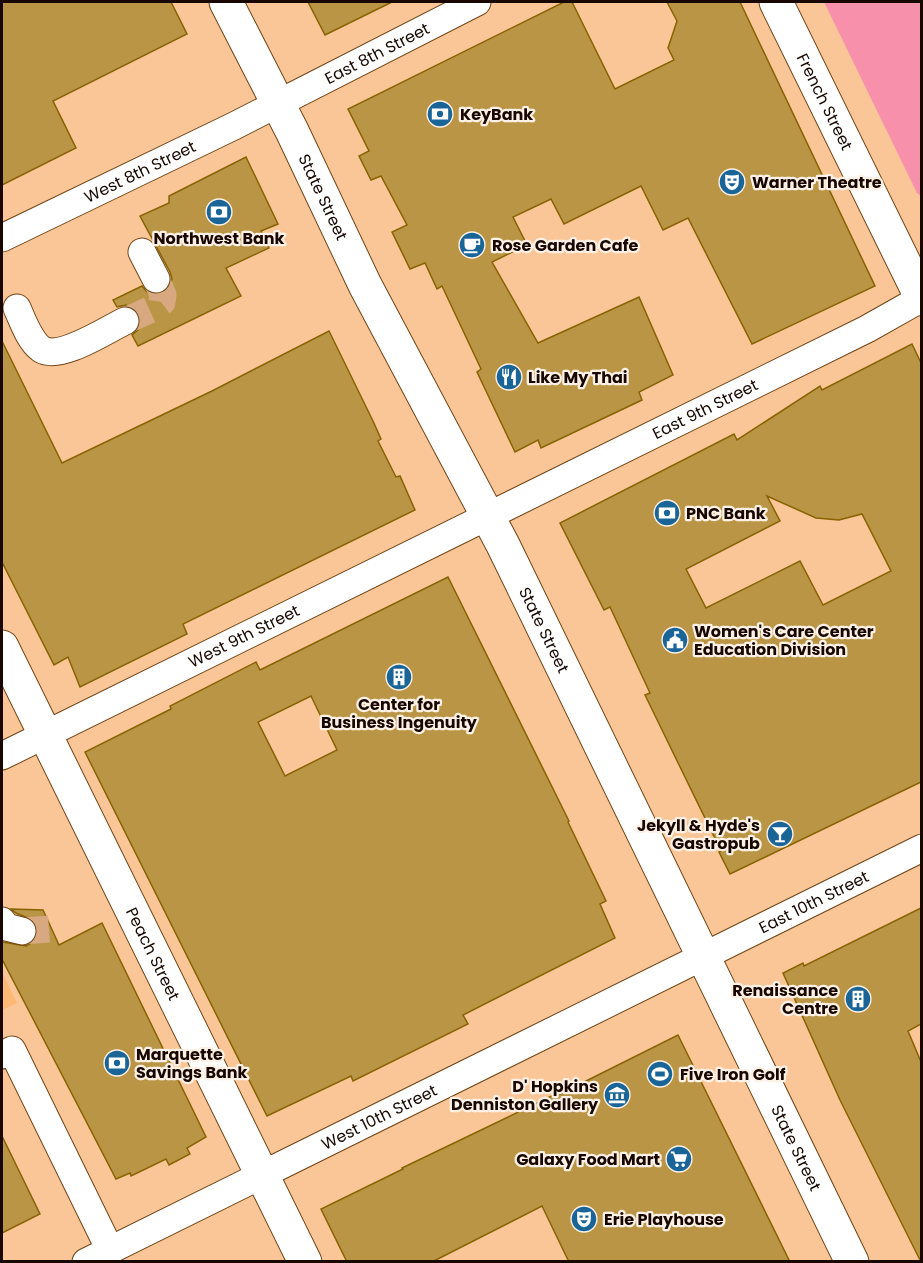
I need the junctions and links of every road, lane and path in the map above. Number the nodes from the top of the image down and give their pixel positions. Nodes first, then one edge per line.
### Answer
1 (226, 2) edge
2 (477, 2) edge
3 (776, 2) edge
4 (277, 104) junction
5 (2, 238) edge
6 (142, 252) dead end
7 (156, 279) tunnel mouth
8 (921, 298) edge
9 (17, 308) dead end
10 (125, 321) tunnel mouth
11 (487, 515) junction
12 (2, 647) edge
13 (45, 735) junction
14 (2, 756) edge
15 (921, 848) edge
16 (704, 956) junction
17 (2, 1055) edge
18 (262, 1173) junction
19 (110, 1250) junction
20 (86, 1262) edge
21 (305, 1262) edge
22 (852, 1262) edge

1 - 4 main road, State Street
2 - 4 street, East 8th Street
3 - 8 main road, French Street
4 - 5 street, West 8th Street
4 - 11 main road, State Street
6 - 7 street
8 - 11 street, East 9th Street
9 - 10 street
11 - 13 street, West 9th Street
11 - 16 main road, State Street
12 - 13 main road, Peach Street
13 - 14 street, West 9th Street
13 - 18 main road, Peach Street
15 - 16 street, East 10th Street
16 - 18 street, West 10th Street
16 - 22 main road, State Street
17 - 19 street
18 - 19 street, West 10th Street
18 - 21 main road, Peach Street
19 - 20 street, West 10th Street

